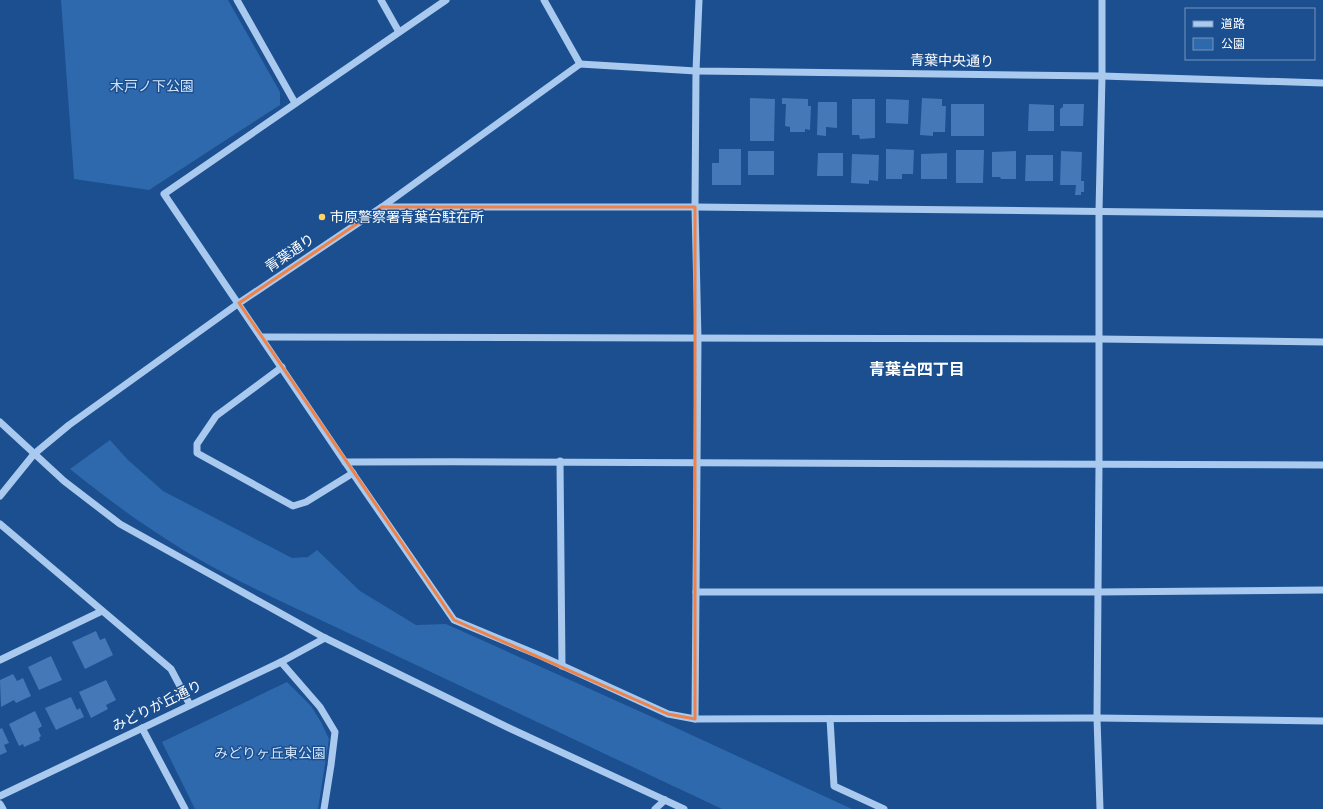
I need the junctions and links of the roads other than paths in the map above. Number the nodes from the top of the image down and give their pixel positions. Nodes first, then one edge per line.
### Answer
1 (238, 0) edge
2 (381, 0) edge
3 (446, 0) edge
4 (544, 0) edge
5 (699, 0) edge
6 (1102, 0) edge
7 (399, 32) junction
8 (580, 64) junction
9 (696, 71) junction
10 (1102, 76) junction
11 (1323, 83) edge
12 (295, 103) junction
13 (382, 207) junction
14 (695, 207) junction
15 (1099, 211) junction
16 (1323, 214) edge
17 (239, 303) junction
18 (261, 337) junction
19 (698, 339) junction
20 (1099, 339) junction
21 (1323, 342) edge
22 (282, 367) junction
23 (0, 422) edge
24 (34, 454) junction
25 (560, 461) junction
26 (345, 462) junction
27 (697, 462) junction
28 (1099, 465) junction
29 (1323, 465) edge
30 (353, 473) junction
31 (0, 496) edge
32 (0, 524) edge
33 (1323, 590) edge
34 (696, 592) junction
35 (1098, 592) junction
36 (102, 611) junction
37 (325, 638) junction
38 (0, 660) edge
39 (281, 662) junction
40 (562, 666) junction
41 (190, 705) junction
42 (1097, 718) junction
43 (695, 719) junction
44 (830, 719) junction
45 (1323, 720) edge
46 (142, 728) junction
47 (0, 796) edge
48 (665, 800) junction
49 (0, 804) edge
50 (3, 809) edge
51 (185, 809) edge
52 (324, 809) edge
53 (655, 809) edge
54 (684, 809) edge
55 (884, 809) edge
56 (1100, 809) edge

1 - 12 street
2 - 7 street
3 - 7 street
4 - 8 street
5 - 9 street
6 - 10 street
7 - 12 street
8 - 9 street, 青葉中央通り
8 - 13 street, 青葉通り
9 - 10 street, 青葉中央通り
9 - 14 street
10 - 11 street, 青葉中央通り
10 - 15 street
12 - 17 street
13 - 14 street
13 - 17 street, 青葉通り
14 - 15 street
14 - 19 street
15 - 16 street
15 - 20 street
17 - 18 street
17 - 24 street, 青葉通り
18 - 19 street
18 - 22 street
19 - 20 street
19 - 27 street
20 - 21 street
20 - 28 street
22 - 26 street
22 - 30 street
23 - 24 street
24 - 31 street, 青葉通り
24 - 37 street
25 - 26 street
25 - 27 street
25 - 40 street
26 - 30 street
27 - 28 street
27 - 34 street
28 - 29 street
28 - 35 street
30 - 40 street
32 - 36 street
33 - 35 street
34 - 35 street
34 - 43 street
35 - 42 street
36 - 38 street
36 - 41 street
37 - 39 street, みどりが丘通り
37 - 48 street
39 - 41 street, みどりが丘通り
39 - 52 street
40 - 43 street
41 - 46 street, みどりが丘通り
42 - 44 street
42 - 45 street
42 - 56 street
43 - 44 street
44 - 55 street
46 - 47 street, みどりが丘通り
46 - 51 street
48 - 53 street
48 - 54 street
49 - 50 street

